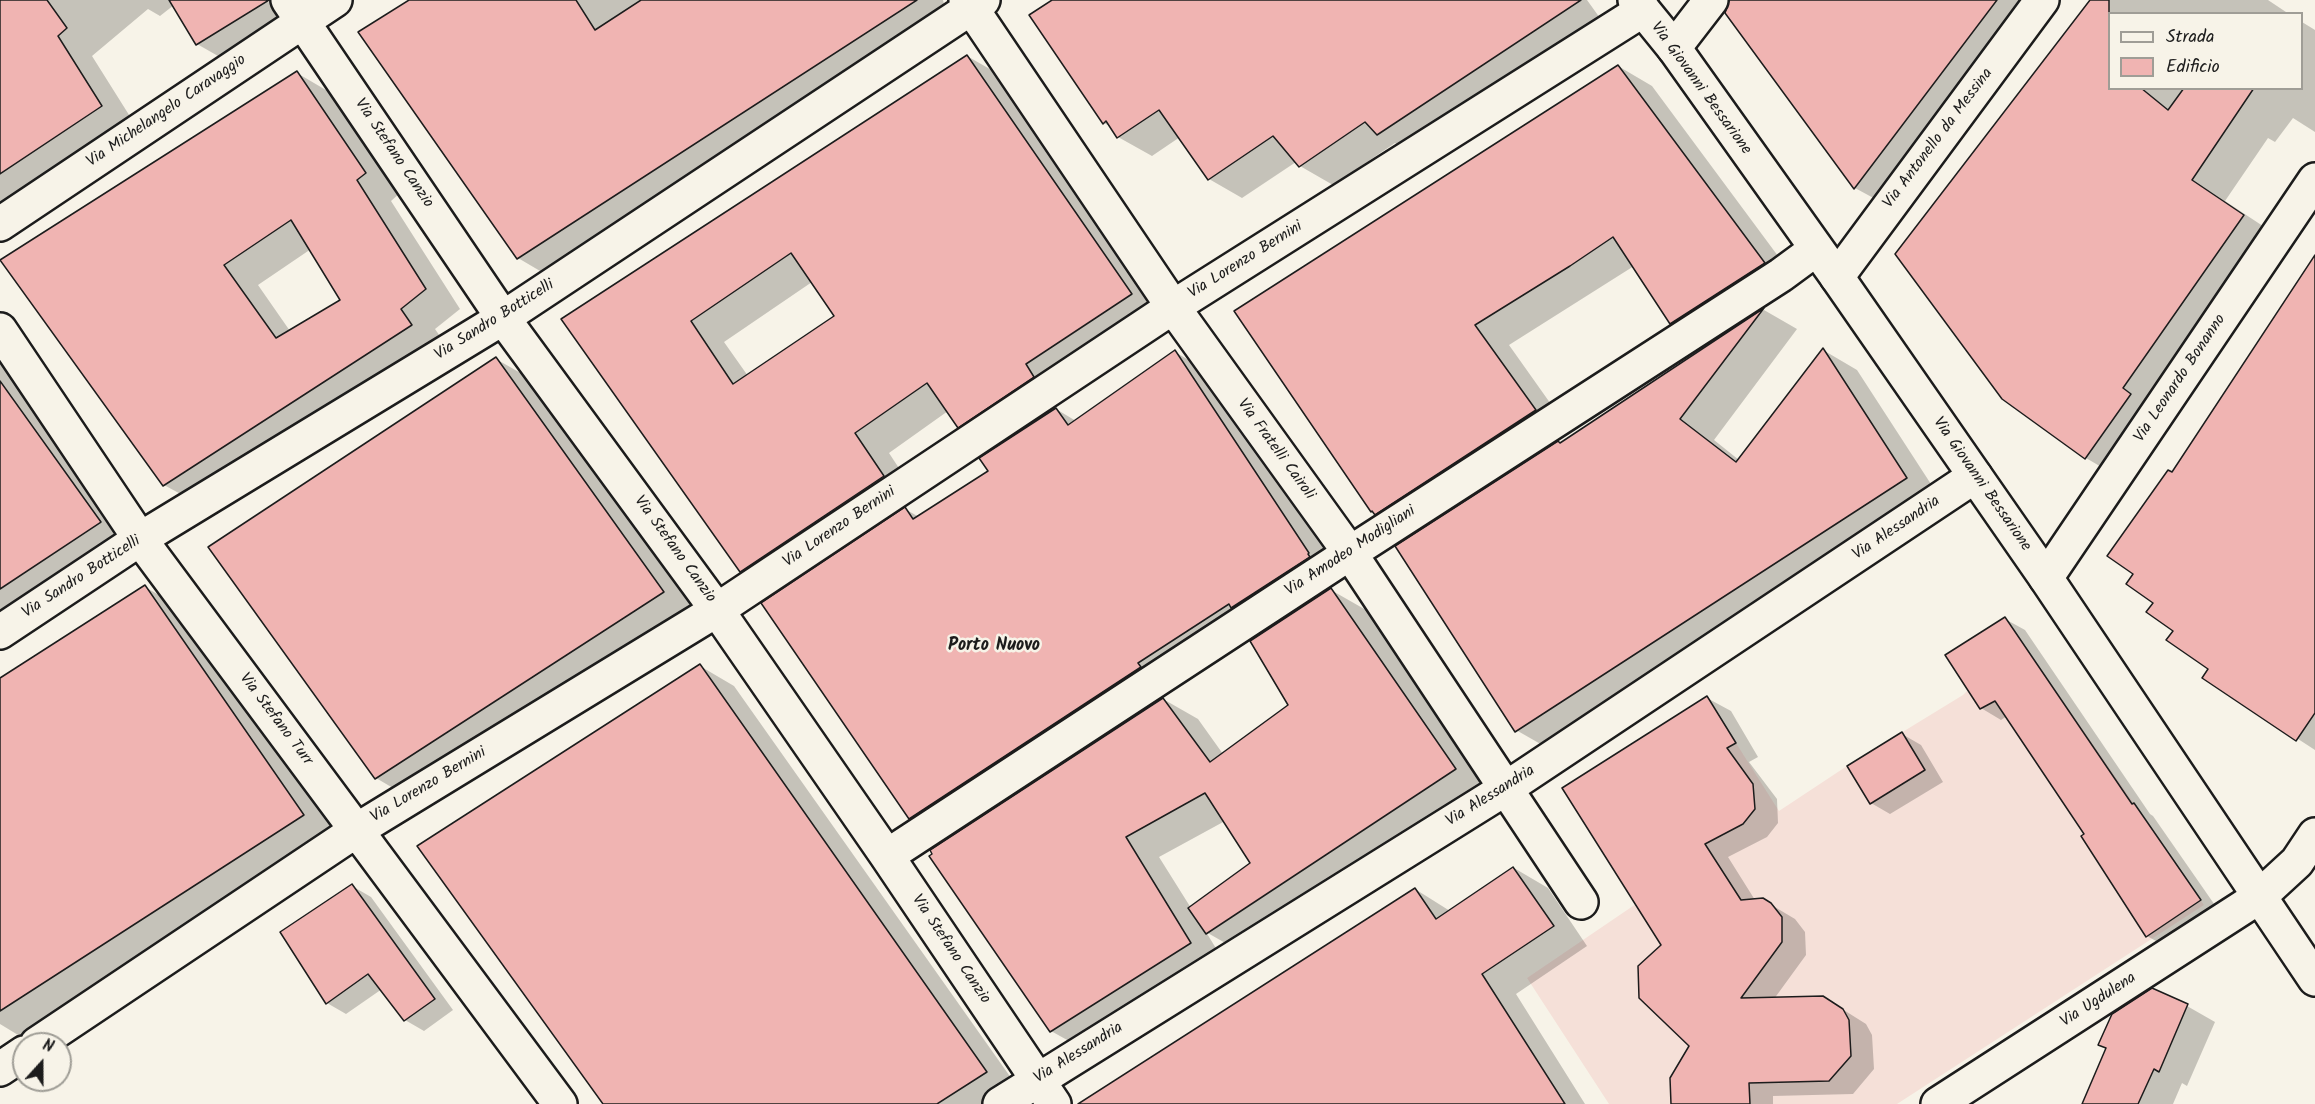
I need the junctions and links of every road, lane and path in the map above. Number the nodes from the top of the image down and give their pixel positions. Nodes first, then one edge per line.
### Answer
1 (335, 0) edge
2 (1711, 0) edge
3 (2042, 0) edge
4 (974, 3) edge
5 (1639, 5) edge
6 (296, 10) edge
7 (1674, 48) junction
8 (2315, 180) edge
9 (0, 224) edge
10 (1815, 250) junction
11 (1837, 277) junction
12 (1173, 308) junction
13 (503, 318) junction
14 (0, 330) edge
15 (1975, 476) junction
16 (140, 539) junction
17 (1350, 553) junction
18 (2046, 578) junction
19 (717, 610) junction
20 (0, 632) edge
21 (1504, 789) junction
22 (357, 830) junction
23 (2315, 836) edge
24 (887, 856) junction
25 (2259, 897) junction
26 (1581, 902) dead end
27 (2315, 979) edge
28 (55, 1032) edge
29 (1045, 1092) edge
30 (560, 1104) edge
31 (1000, 1104) edge
32 (1938, 1104) edge

1 - 6 street, Via Michelangelo Caravaggio
2 - 7 street
3 - 11 street, Via Antonello da Messina
4 - 12 street, Via Fratelli Cairoli
4 - 13 street, Via Sandro Botticelli
5 - 7 street, Via Giovanni Bessarione
5 - 12 street, Via Lorenzo Bernini
6 - 9 street, Via Michelangelo Caravaggio
6 - 13 street, Via Stefano Canzio
7 - 10 street, Via Giovanni Bessarione
8 - 18 street, Via Leonardo Bonanno
10 - 11 street, Via Giovanni Bessarione
10 - 17 street, Via Amodeo Modigliani
11 - 15 street, Via Giovanni Bessarione
12 - 17 street, Via Fratelli Cairoli
12 - 19 street, Via Lorenzo Bernini
13 - 16 street, Via Sandro Botticelli
13 - 19 street, Via Stefano Canzio
14 - 16 street, Via Stefano Turr
15 - 18 street, Via Giovanni Bessarione
15 - 21 street, Via Alessandria
16 - 20 street, Via Sandro Botticelli
16 - 22 street, Via Stefano Turr
17 - 21 street, Via Fratelli Cairoli
17 - 24 street, Via Amodeo Modigliani
18 - 25 street, Via Giovanni Bessarione
19 - 22 street, Via Lorenzo Bernini
19 - 24 street, Via Stefano Canzio
21 - 26 street, Via Fratelli Cairoli
21 - 29 street, Via Alessandria
22 - 28 street, Via Lorenzo Bernini
22 - 30 street, Via Stefano Turr
23 - 25 street, Via Ugdulena
24 - 29 street, Via Stefano Canzio
25 - 27 street, Via Giovanni Bessarione
25 - 32 street, Via Ugdulena
29 - 31 street, Via Alessandria

